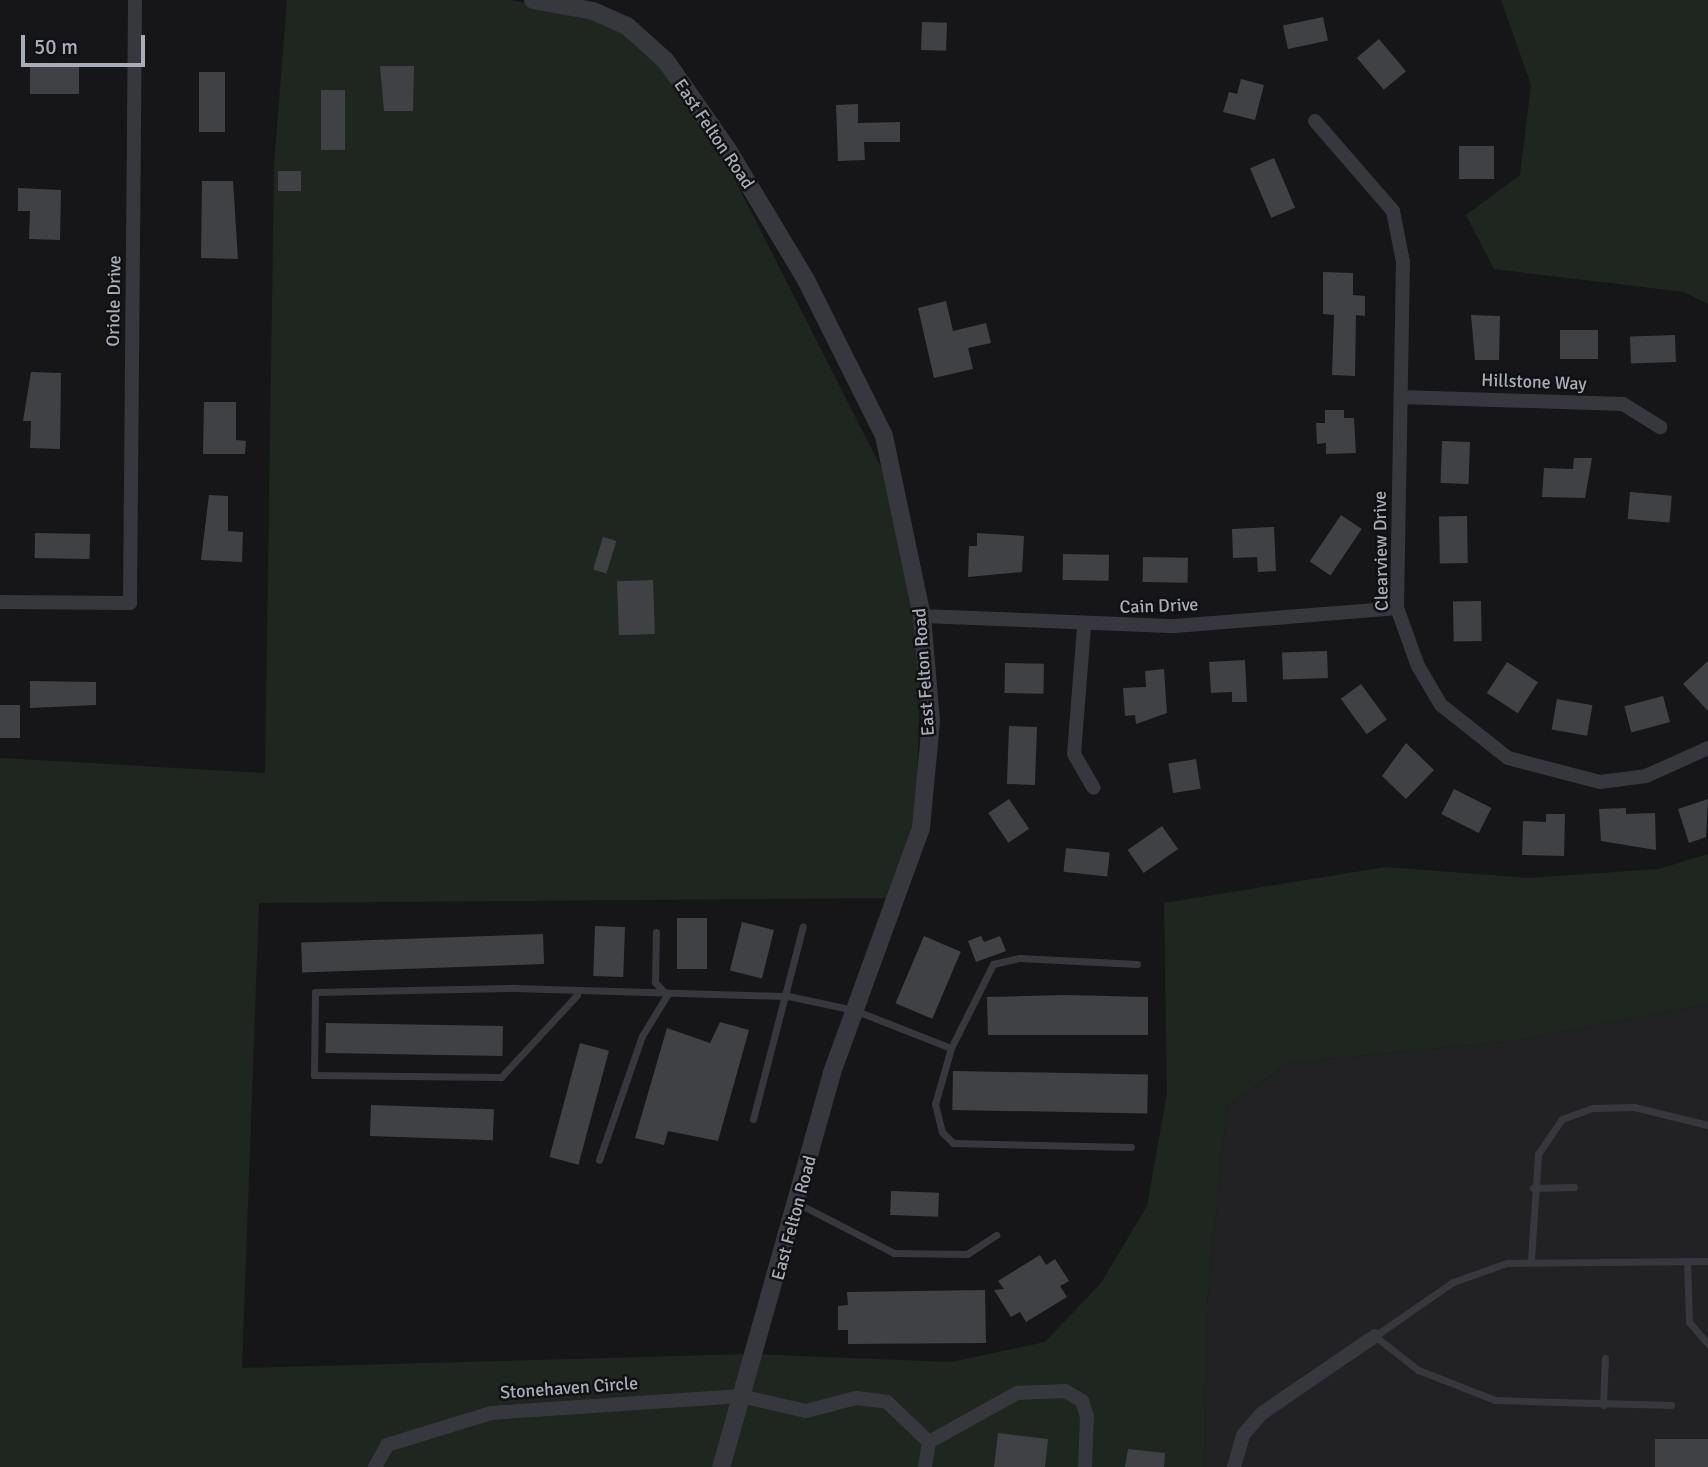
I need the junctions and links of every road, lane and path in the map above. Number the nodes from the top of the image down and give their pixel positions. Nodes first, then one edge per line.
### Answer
1 (135, 0) edge
2 (533, 0) edge
3 (1315, 121) dead end
4 (1401, 397) junction
5 (1660, 427) dead end
6 (0, 602) edge
7 (1397, 608) junction
8 (922, 616) junction
9 (1084, 627) junction
10 (1708, 748) edge
11 (1094, 788) dead end
12 (803, 926) dead end
13 (656, 932) dead end
14 (1137, 964) dead end
15 (577, 995) junction
16 (667, 995) junction
17 (788, 996) junction
18 (854, 1010) junction
19 (951, 1048) junction
20 (753, 1119) dead end
21 (1708, 1125) edge
22 (1130, 1147) dead end
23 (599, 1160) dead end
24 (1574, 1187) dead end
25 (1533, 1188) junction
26 (799, 1204) junction
27 (996, 1235) dead end
28 (1531, 1260) junction
29 (1687, 1261) junction
30 (1708, 1261) edge
31 (1375, 1336) junction
32 (1708, 1344) edge
33 (1605, 1358) dead end
34 (741, 1396) junction
35 (1603, 1405) junction
36 (1671, 1405) dead end
37 (929, 1442) junction
38 (375, 1467) edge
39 (721, 1467) edge
40 (925, 1467) edge
41 (1085, 1467) edge
42 (1234, 1467) edge

1 - 6 street, Oriole Drive
2 - 8 street, East Felton Road
3 - 4 street, Clearview Drive
4 - 5 street, Hillstone Way
4 - 7 street, Clearview Drive
7 - 9 street, Cain Drive
7 - 10 street, Clearview Drive
8 - 9 street, Cain Drive
8 - 18 street, East Felton Road
9 - 11 street
12 - 17 lane
13 - 16 lane
14 - 19 lane
15 - 15 lane
15 - 16 lane
16 - 17 lane
16 - 23 lane
17 - 18 lane
17 - 20 lane
18 - 19 lane
18 - 26 street, East Felton Road
19 - 22 lane
21 - 25 lane
24 - 25 lane
25 - 28 lane
26 - 27 lane
26 - 34 street, East Felton Road
28 - 29 lane
28 - 31 lane
29 - 30 lane
29 - 32 lane
31 - 35 lane
31 - 42 street
33 - 35 lane
34 - 37 street, Stonehaven Circle
34 - 38 street, Stonehaven Circle
34 - 39 street, East Felton Road
35 - 36 lane
37 - 40 street
37 - 41 street

